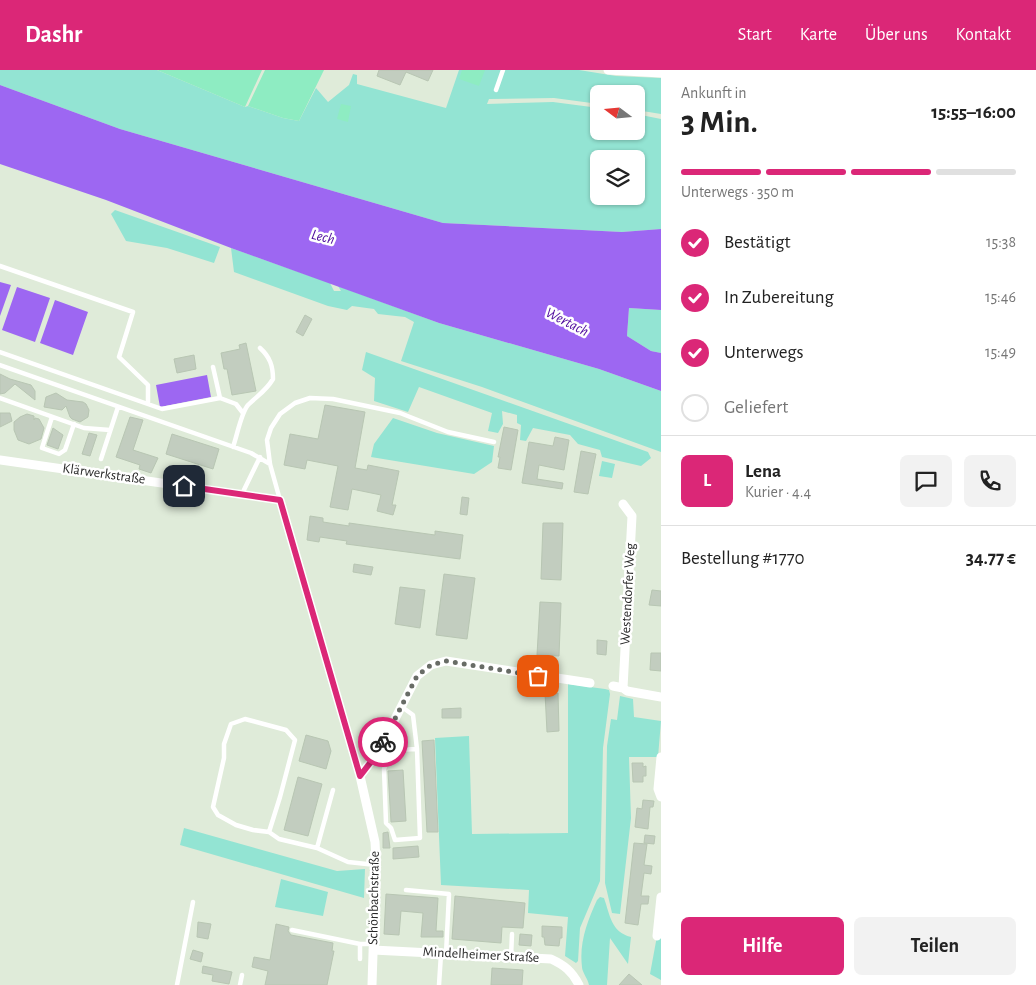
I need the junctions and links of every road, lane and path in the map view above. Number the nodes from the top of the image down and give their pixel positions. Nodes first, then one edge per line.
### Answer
1 (503, 70) edge
2 (608, 70) edge
3 (661, 73) edge
4 (496, 90) dead end
5 (0, 266) edge
6 (260, 348) dead end
7 (0, 352) edge
8 (0, 365) edge
9 (213, 367) dead end
10 (0, 398) edge
11 (220, 398) junction
12 (148, 404) junction
13 (118, 407) junction
14 (243, 413) junction
15 (52, 416) junction
16 (74, 424) junction
17 (110, 430) junction
18 (494, 442) dead end
19 (233, 447) junction
20 (260, 457) junction
21 (101, 459) dead end
22 (0, 460) edge
23 (270, 464) junction
24 (242, 494) junction
25 (280, 500) junction
26 (623, 504) dead end
27 (590, 683) dead end
28 (661, 697) edge
29 (400, 707) junction
30 (416, 749) junction
31 (661, 757) edge
32 (360, 776) junction
33 (333, 790) dead end
34 (661, 797) edge
35 (269, 832) junction
36 (317, 848) junction
37 (376, 865) junction
38 (406, 890) dead end
39 (661, 897) edge
40 (193, 902) dead end
41 (292, 930) dead end
42 (512, 934) dead end
43 (657, 936) dead end
44 (360, 944) junction
45 (373, 947) junction
46 (443, 954) junction
47 (511, 957) junction
48 (360, 959) dead end
49 (242, 975) dead end
50 (177, 985) edge
51 (240, 985) edge
52 (372, 985) edge
53 (439, 985) edge
54 (579, 985) edge

1 - 4 lane
2 - 3 street
5 - 12 lane
6 - 14 lane
7 - 12 lane
8 - 13 lane
9 - 11 lane
10 - 15 lane
11 - 12 lane
11 - 14 lane
13 - 17 lane
13 - 19 lane
14 - 19 lane
15 - 16 lane
15 - 16 lane
16 - 17 lane
17 - 21 lane
18 - 23 lane
19 - 20 lane
20 - 23 lane
20 - 24 lane
22 - 24 street, Klärwerkstraße
23 - 25 lane
24 - 25 street, Klärwerkstraße
25 - 32 street
26 - 28 street, Westendorfer Weg
27 - 29 street
29 - 30 lane
29 - 32 street
30 - 30 lane
31 - 34 street
32 - 37 street, Schönbachstraße
33 - 36 lane
35 - 35 lane
35 - 36 lane
36 - 37 lane
37 - 45 street, Schönbachstraße
38 - 46 lane
39 - 43 street
40 - 50 lane
41 - 44 lane
42 - 47 lane
44 - 45 lane
44 - 48 lane
45 - 46 street, Mindelheimer Straße
45 - 52 street, Schönbachstraße
46 - 47 street, Mindelheimer Straße
46 - 53 lane
47 - 54 street, Mindelheimer Straße
49 - 51 lane

